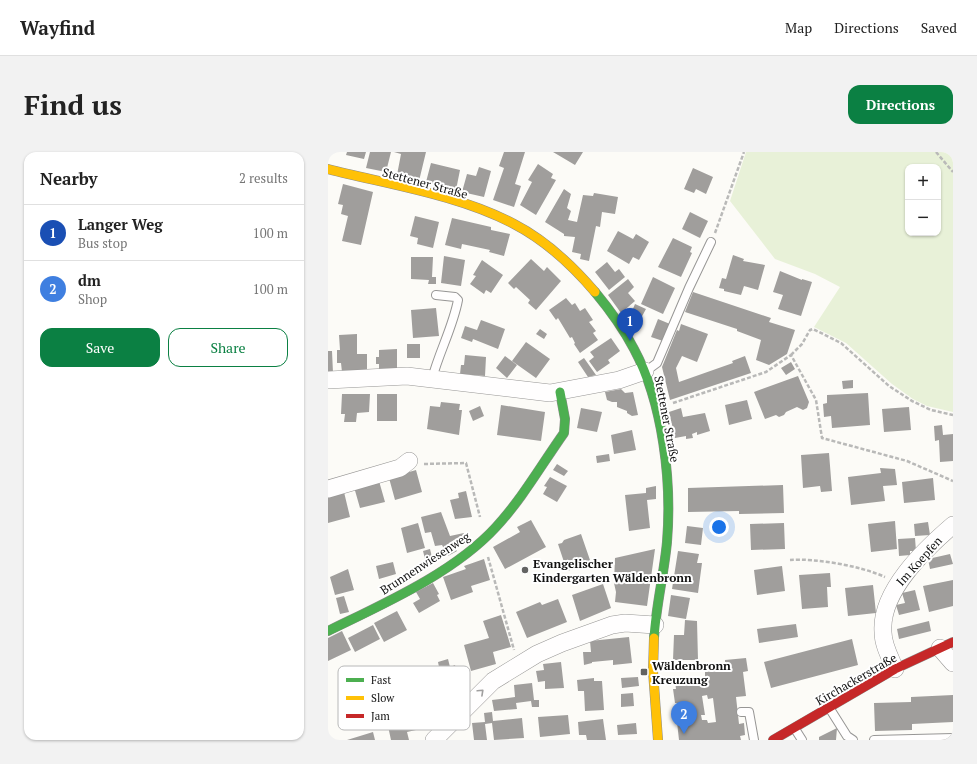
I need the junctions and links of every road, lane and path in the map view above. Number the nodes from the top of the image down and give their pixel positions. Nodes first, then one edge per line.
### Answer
1 (744, 152) edge
2 (936, 152) edge
3 (328, 169) edge
4 (953, 172) edge
5 (711, 242) joint
6 (436, 295) dead end
7 (791, 355) junction
8 (645, 371) junction
9 (432, 379) junction
10 (328, 380) edge
11 (560, 392) junction
12 (675, 402) dead end
13 (953, 415) edge
14 (409, 461) joint
15 (953, 481) edge
16 (328, 489) edge
17 (953, 525) edge
18 (484, 539) junction
19 (790, 560) dead end
20 (897, 584) junction
21 (655, 625) junction
22 (328, 631) edge
23 (946, 645) edge
24 (953, 663) edge
25 (518, 664) junction
26 (895, 670) junction
27 (470, 703) edge
28 (830, 708) junction
29 (741, 712) dead end
30 (795, 729) junction
31 (444, 730) edge
32 (953, 738) edge
33 (434, 740) edge
34 (658, 740) edge
35 (754, 740) edge
36 (773, 740) edge
37 (802, 740) edge
38 (853, 740) edge
39 (874, 740) edge

1 - 5 path
2 - 4 path
3 - 8 street, Stettener Straße
5 - 8 lane
6 - 9 lane
7 - 12 path
7 - 13 path
7 - 15 path
8 - 11 street
8 - 21 street, Stettener Straße
9 - 10 street
9 - 11 street
11 - 18 street, Brunnenwiesenweg
14 - 16 street
14 - 18 path
17 - 20 street, Im Koepfen
18 - 22 street, Brunnenwiesenweg
18 - 25 path
19 - 20 path
20 - 26 street, Im Koepfen
21 - 25 street
21 - 34 street, Stettener Straße
23 - 24 street
23 - 26 street, Kirchackerstraße
27 -> 25 street
26 - 28 street, Kirchackerstraße
28 - 30 street, Kirchackerstraße
28 - 38 lane
29 - 35 lane
30 - 36 street, Kirchackerstraße
30 - 37 lane
33 -> 31 street
32 - 39 lane

